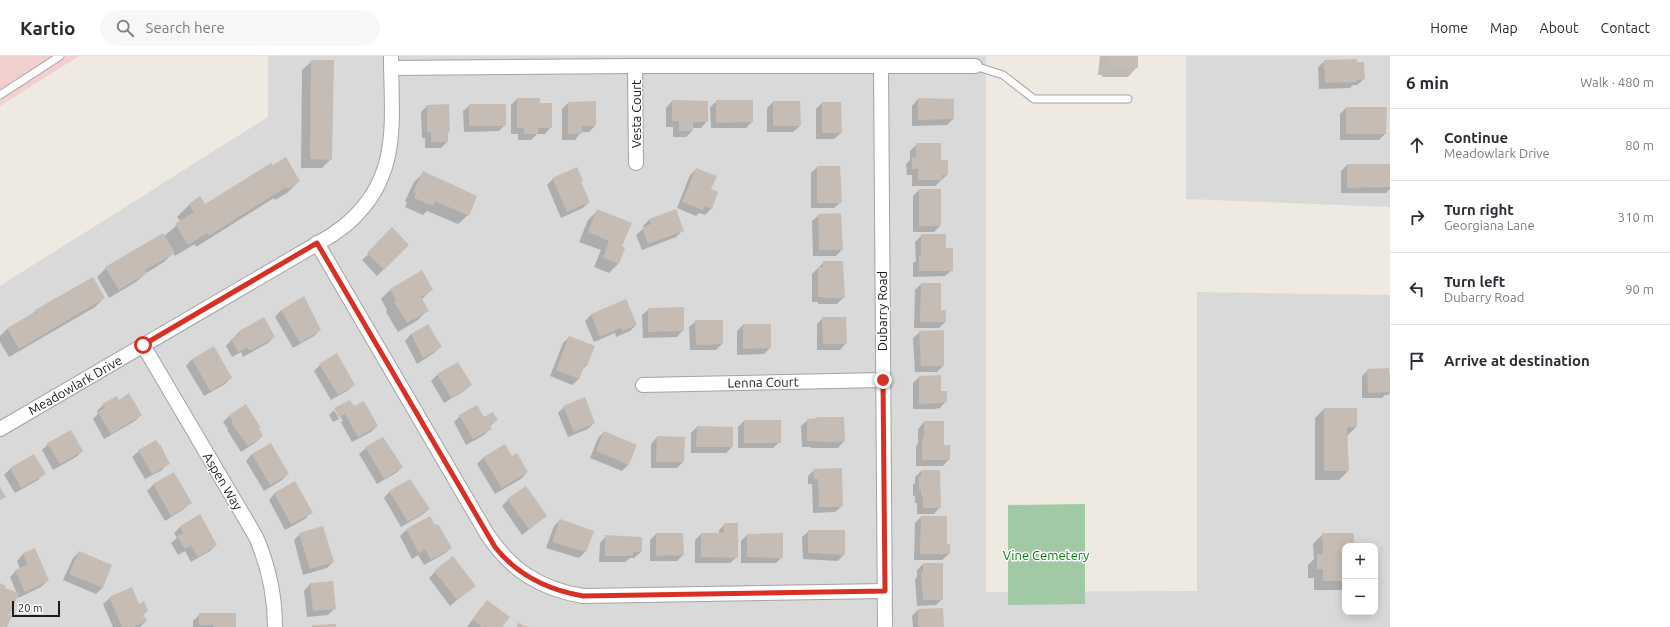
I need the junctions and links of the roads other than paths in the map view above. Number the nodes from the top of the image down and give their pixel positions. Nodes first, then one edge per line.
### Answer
1 (60, 56) edge
2 (391, 62) edge
3 (636, 66) junction
4 (881, 66) junction
5 (976, 66) joint
6 (0, 95) edge
7 (1128, 99) dead end
8 (636, 163) dead end
9 (317, 243) junction
10 (143, 345) junction
11 (883, 380) junction
12 (643, 384) dead end
13 (0, 429) edge
14 (885, 591) junction
15 (275, 627) edge
16 (885, 627) edge

1 - 6 lane
2 - 3 street, Meadowlark Drive
2 - 9 street, Meadowlark Drive
3 - 4 street, Meadowlark Drive
3 - 8 street, Vesta Court
4 - 5 street, Meadowlark Drive
4 - 11 street, Dubarry Road
5 - 7 lane
9 - 10 street, Meadowlark Drive
9 - 14 street
10 - 13 street, Meadowlark Drive
10 - 15 street, Aspen Way
11 - 12 street, Lenna Court
11 - 14 street, Dubarry Road
14 - 16 street, Dubarry Road

